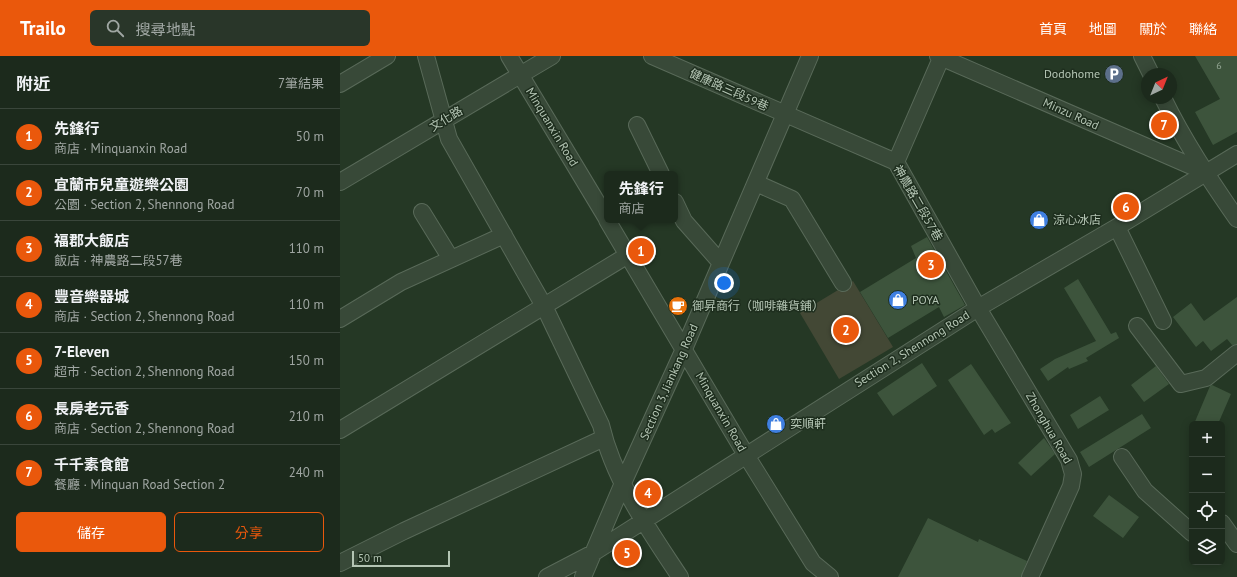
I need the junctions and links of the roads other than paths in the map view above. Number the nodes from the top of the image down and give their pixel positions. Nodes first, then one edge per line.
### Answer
1 (387, 56) edge
2 (426, 56) edge
3 (509, 56) edge
4 (552, 56) edge
5 (652, 56) edge
6 (810, 56) edge
7 (1142, 56) edge
8 (940, 57) edge
9 (676, 61) edge
10 (1148, 68) edge
11 (520, 74) junction
12 (340, 84) edge
13 (1166, 104) edge
14 (785, 114) junction
15 (444, 121) junction
16 (637, 125) dead end
17 (1237, 154) edge
18 (896, 162) junction
19 (660, 171) edge
20 (1205, 172) junction
21 (340, 182) edge
22 (756, 183) junction
23 (678, 208) edge
24 (422, 212) dead end
25 (604, 215) edge
26 (1237, 219) edge
27 (609, 223) edge
28 (1117, 227) junction
29 (504, 235) junction
30 (628, 255) junction
31 (451, 260) junction
32 (721, 263) junction
33 (843, 283) dead end
34 (544, 306) junction
35 (978, 308) junction
36 (340, 319) edge
37 (1163, 321) dead end
38 (1137, 326) dead end
39 (684, 349) junction
40 (1237, 353) edge
41 (340, 430) edge
42 (604, 438) junction
43 (746, 455) junction
44 (1122, 457) dead end
45 (623, 483) junction
46 (643, 521) junction
47 (1225, 528) edge
48 (1189, 530) edge
49 (1237, 544) edge
50 (593, 553) junction
51 (340, 564) edge
52 (813, 571) edge
53 (547, 577) edge
54 (583, 577) edge
55 (680, 577) edge
56 (830, 577) edge
57 (1030, 577) edge

1 - 12 street
2 - 15 street
3 - 11 street, Minquanxin Road
4 - 11 street, 文化路
5 - 9 street, 健康路三段59巷
6 - 14 street, Section 3, Jiankang Road
7 - 10 street
8 - 18 street
8 - 20 street, Minzu Road
9 - 14 street, 健康路三段59巷
11 - 15 street, 文化路
11 - 25 street, Minquanxin Road
13 - 20 street
14 - 18 street, 神農路二段57巷
14 - 22 street, Section 3, Jiankang Road
15 - 21 street, 文化路
15 - 29 street
16 - 19 street
17 - 20 street, Section 2, Shennong Road
18 - 35 street, 神農路二段57巷
20 - 26 street
20 - 28 street, Section 2, Shennong Road
22 - 32 street, Section 3, Jiankang Road
22 - 33 street
23 - 32 street
24 - 31 street
27 - 30 street, Minquanxin Road
28 - 35 street, Section 2, Shennong Road
28 - 37 street
29 - 31 street
29 - 34 street
30 - 34 street
30 - 39 street, Minquanxin Road
31 - 36 street
32 - 39 street, Section 3, Jiankang Road
34 - 41 street
34 - 42 street
35 - 43 street, Section 2, Shennong Road
35 - 57 street, Zhonghua Road
38 - 40 street
39 - 43 street, Minquanxin Road
39 - 45 street, Section 3, Jiankang Road
42 - 45 street
42 - 51 street
43 - 46 street, Section 2, Shennong Road
43 - 52 street, Minquanxin Road
44 - 48 street
45 - 46 street
45 - 50 street, Section 3, Jiankang Road
46 - 50 street, Section 2, Shennong Road
46 - 55 street
47 - 49 street
50 - 53 street, Section 2, Shennong Road
50 - 54 street, Section 3, Jiankang Road
52 - 56 street, Minquanxin Road

